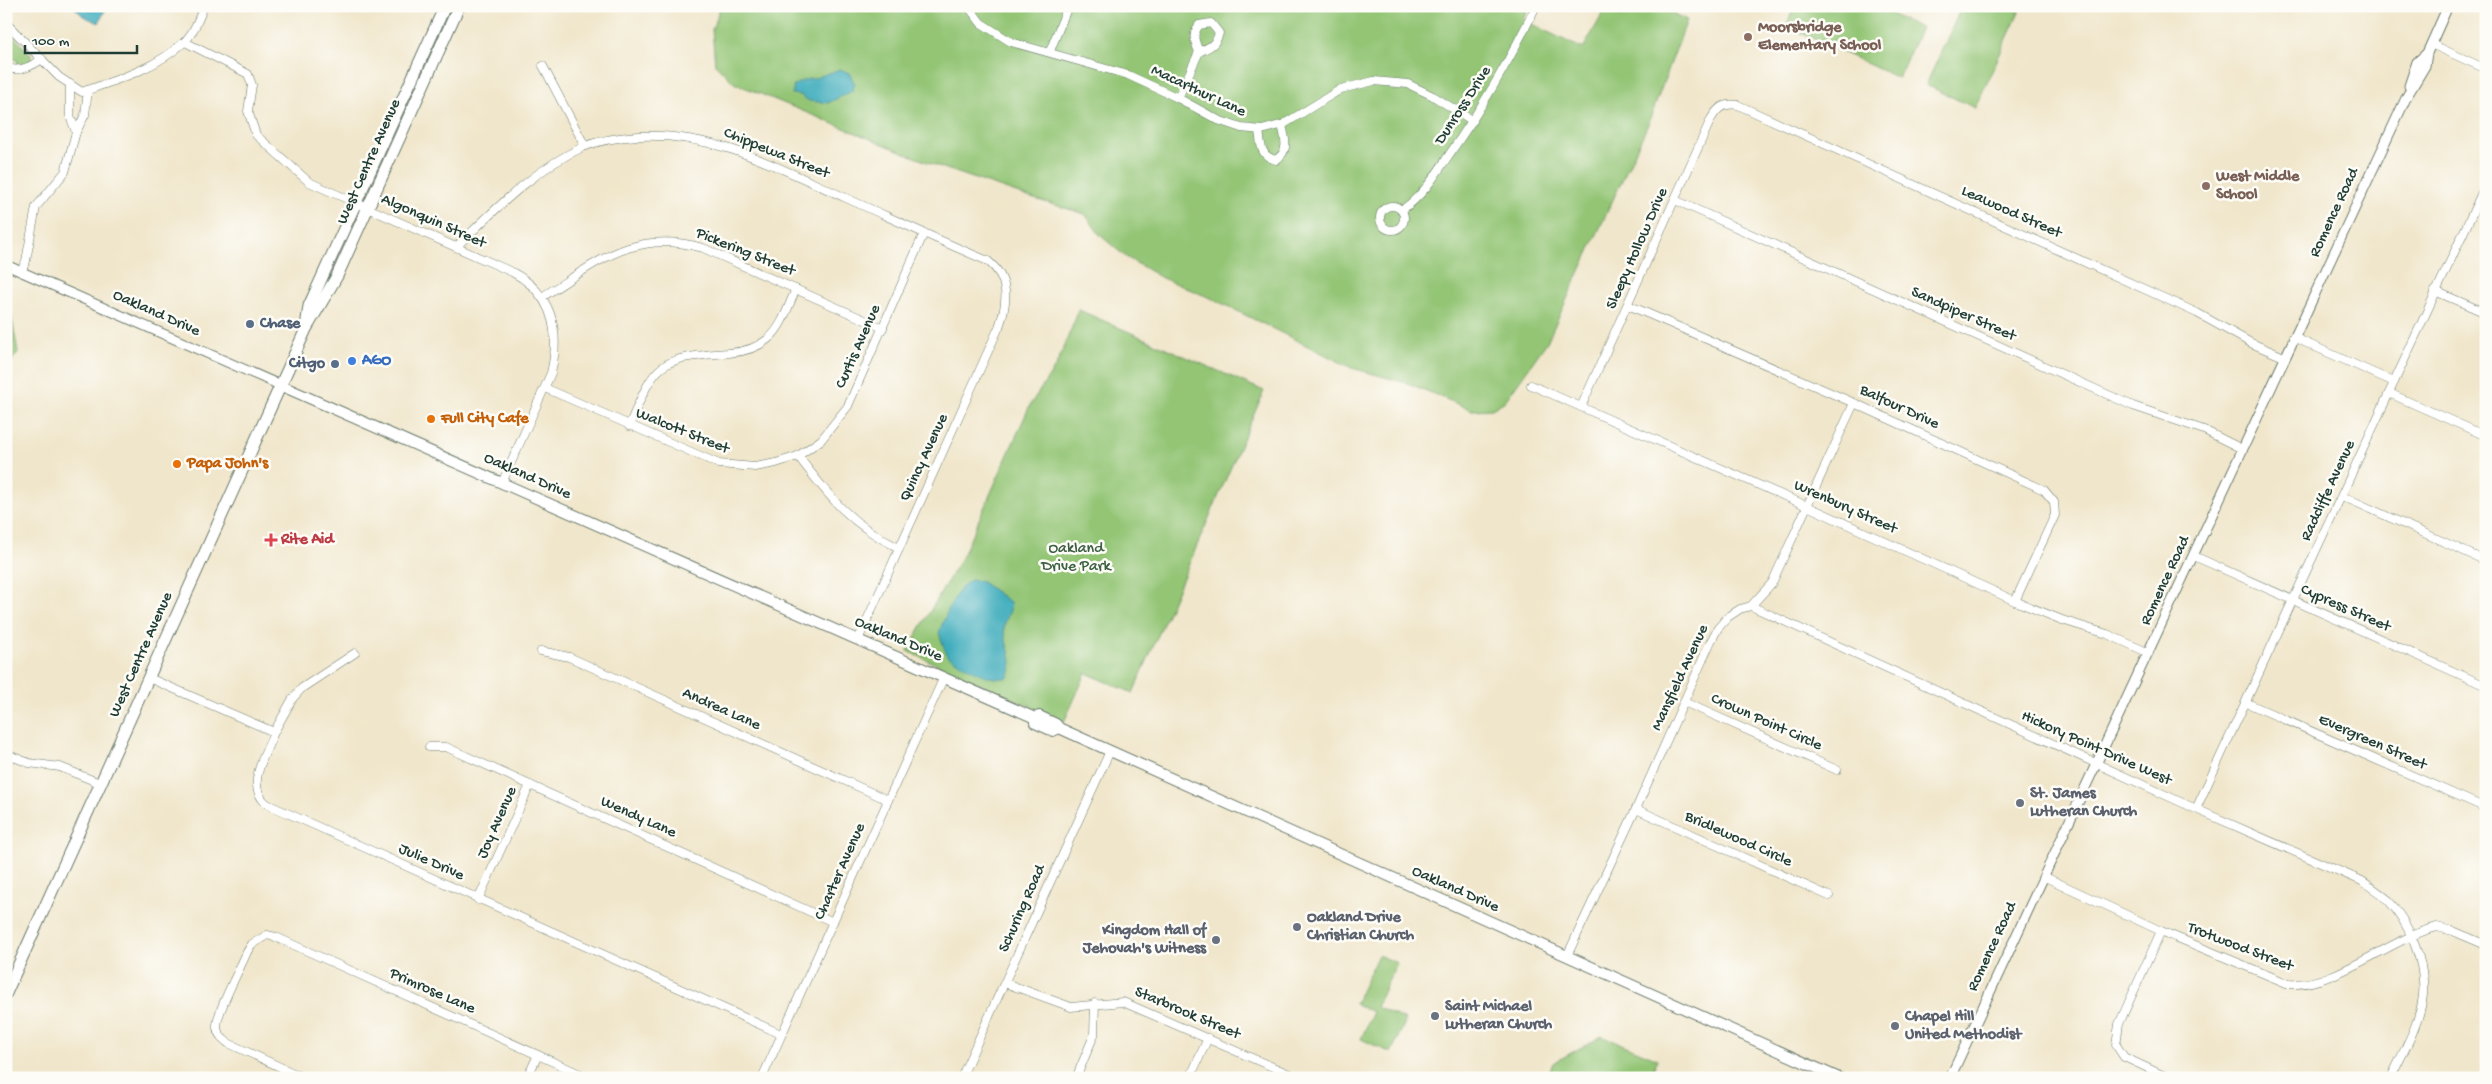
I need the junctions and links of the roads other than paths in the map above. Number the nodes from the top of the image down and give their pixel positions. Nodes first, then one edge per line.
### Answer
1 (204, 6) edge
2 (445, 6) edge
3 (459, 6) edge
4 (968, 6) edge
5 (1068, 6) edge
6 (1536, 6) edge
7 (2448, 6) edge
8 (6, 23) edge
9 (185, 42) junction
10 (2431, 44) junction
11 (1050, 51) junction
12 (1199, 52) dead end
13 (42, 59) junction
14 (543, 66) dead end
15 (6, 67) edge
16 (2486, 69) edge
17 (70, 84) junction
18 (88, 90) junction
19 (1178, 98) junction
20 (1723, 105) joint
21 (1473, 121) junction
22 (1282, 125) junction
23 (1259, 130) junction
24 (76, 132) junction
25 (585, 146) junction
26 (2485, 189) edge
27 (1675, 200) junction
28 (356, 202) junction
29 (368, 208) junction
30 (1402, 210) dead end
31 (924, 233) junction
32 (456, 247) junction
33 (6, 265) edge
34 (21, 272) junction
35 (1005, 285) joint
36 (796, 289) junction
37 (2435, 291) junction
38 (542, 296) junction
39 (1628, 305) junction
40 (2486, 313) edge
41 (883, 328) junction
42 (306, 329) junction
43 (2293, 337) junction
44 (2284, 357) junction
45 (2394, 382) junction
46 (1531, 385) dead end
47 (282, 386) junction
48 (545, 388) junction
49 (2389, 393) junction
50 (1854, 403) junction
51 (1581, 408) junction
52 (629, 426) junction
53 (2486, 436) edge
54 (2242, 448) junction
55 (798, 456) junction
56 (502, 483) junction
57 (2342, 496) junction
58 (1807, 506) junction
59 (899, 548) junction
60 (2194, 556) junction
61 (2486, 561) edge
62 (2015, 601) junction
63 (2294, 601) junction
64 (1751, 606) junction
65 (858, 640) junction
66 (541, 651) dead end
67 (355, 653) dead end
68 (2149, 653) junction
69 (944, 677) junction
70 (149, 678) junction
71 (2486, 686) edge
72 (1684, 702) junction
73 (2247, 703) junction
74 (274, 732) junction
75 (429, 747) dead end
76 (1110, 751) junction
77 (6, 754) edge
78 (2095, 764) junction
79 (1837, 770) dead end
80 (102, 784) junction
81 (530, 785) junction
82 (888, 800) junction
83 (2486, 808) edge
84 (2196, 809) junction
85 (1636, 810) junction
86 (2043, 876) junction
87 (1829, 896) dead end
88 (478, 900) junction
89 (833, 922) junction
90 (2161, 931) junction
91 (2411, 937) junction
92 (2486, 945) edge
93 (1567, 956) junction
94 (1005, 983) junction
95 (6, 993) edge
96 (1095, 1003) junction
97 (781, 1034) junction
98 (1208, 1038) junction
99 (538, 1055) junction
100 (286, 1070) junction
101 (282, 1078) edge
102 (304, 1078) edge
103 (528, 1078) edge
104 (589, 1078) edge
105 (762, 1078) edge
106 (961, 1078) edge
107 (1076, 1078) edge
108 (1190, 1078) edge
109 (1298, 1078) edge
110 (1839, 1078) edge
111 (1950, 1078) edge
112 (2169, 1078) edge
113 (2391, 1078) edge

1 - 9 street
2 - 28 main road, West Centre Avenue
3 - 29 main road, West Centre Avenue
4 - 11 street, Macarthur Lane
5 - 11 street
6 - 21 street, Dunross Drive
7 - 10 street, Romence Road
8 - 13 street
9 - 18 street
9 - 28 street, Algonquin Street
10 - 16 street
10 - 43 street, Romence Road
11 - 19 street, Macarthur Lane
12 - 19 street
13 - 15 street
13 - 17 street
14 - 25 street
17 - 18 street
17 - 24 street
18 - 24 street
19 - 23 street, Macarthur Lane
20 - 27 street, Sleepy Hollow Drive
20 - 44 street, Leawood Street
21 - 22 street, Macarthur Lane
21 - 30 street, Dunross Drive
22 - 23 street, Macarthur Lane
22 - 23 street
24 - 34 street
25 - 31 street, Chippewa Street
25 - 32 street, Chippewa Street
26 - 37 street, Radcliffe Avenue
27 - 39 street, Sleepy Hollow Drive
27 - 54 street, Sandpiper Street
28 - 29 street, Algonquin Street
28 - 42 main road, West Centre Avenue
29 - 32 street, Algonquin Street
29 - 42 main road, West Centre Avenue
31 - 35 street, Chippewa Street
31 - 41 street, Curtis Avenue
32 - 38 street, Algonquin Street
33 - 34 street, Oakland Drive
34 - 47 street, Oakland Drive
35 - 59 street, Quincy Avenue
36 - 38 street, Pickering Street
36 - 41 street, Pickering Street
36 - 52 street
37 - 40 street
37 - 45 street, Radcliffe Avenue
38 - 48 street
39 - 50 street, Balfour Drive
39 - 51 street, Sleepy Hollow Drive
41 - 55 street, Curtis Avenue
42 - 47 main road, West Centre Avenue
43 - 44 street, Romence Road
43 - 45 street
44 - 54 street, Romence Road
45 - 49 street, Radcliffe Avenue
46 - 51 street, Wrenbury Street
47 - 56 main road, Oakland Drive
47 - 70 main road, West Centre Avenue
48 - 52 street, Walcott Street
48 - 56 street
49 - 53 street
49 - 57 street, Radcliffe Avenue
50 - 58 street, Mansfield Avenue
50 - 62 street, Balfour Drive
51 - 58 street, Wrenbury Street
52 - 55 street, Walcott Street
54 - 60 street, Romence Road
55 - 59 street
56 - 65 main road, Oakland Drive
57 - 61 street
57 - 63 street, Radcliffe Avenue
58 - 62 street, Wrenbury Street
58 - 64 street, Mansfield Avenue
59 - 65 street, Quincy Avenue
60 - 63 street, Cypress Street
60 - 68 street, Romence Road
62 - 68 street, Wrenbury Street
63 - 71 street, Cypress Street
63 - 73 street, Radcliffe Avenue
64 - 72 street, Mansfield Avenue
64 - 78 street, Hickory Point Drive West
65 - 69 main road, Oakland Drive
66 - 82 street, Andrea Lane
67 - 74 street, Julie Drive
68 - 78 street, Romence Road
69 - 76 main road, Oakland Drive
69 - 82 street, Charter Avenue
70 - 74 street
70 - 80 main road, West Centre Avenue
72 - 79 street, Crown Point Circle
72 - 85 street, Mansfield Avenue
73 - 83 street, Evergreen Street
73 - 84 street, Radcliffe Avenue
74 - 88 street, Julie Drive
75 - 81 street, Wendy Lane
76 - 93 main road, Oakland Drive
76 - 94 street, Schuring Road
77 - 80 street
78 - 84 street, Hickory Point Drive West
78 - 86 street, Romence Road
80 - 95 main road, West Centre Avenue
81 - 88 street, Joy Avenue
81 - 89 street, Wendy Lane
82 - 89 street, Charter Avenue
84 - 91 street, Hickory Point Drive West
85 - 87 street, Bridlewood Circle
85 - 93 street, Mansfield Avenue
86 - 90 street, Trotwood Street
86 - 111 street, Romence Road
88 - 97 street, Julie Drive
89 - 97 street, Charter Avenue
90 - 91 street, Trotwood Street
90 - 112 street
91 - 92 street, Trotwood Street
91 - 113 street, Hickory Point Drive West
93 - 110 main road, Oakland Drive
94 - 96 street, Starbrook Street
94 - 106 street, Schuring Road
96 - 98 street, Starbrook Street
96 - 107 street
97 - 105 street, Charter Avenue
98 - 108 street
98 - 109 street, Starbrook Street
99 - 100 street, Primrose Lane
99 - 103 street
99 - 104 street, Primrose Lane
100 - 101 street
100 - 102 street

